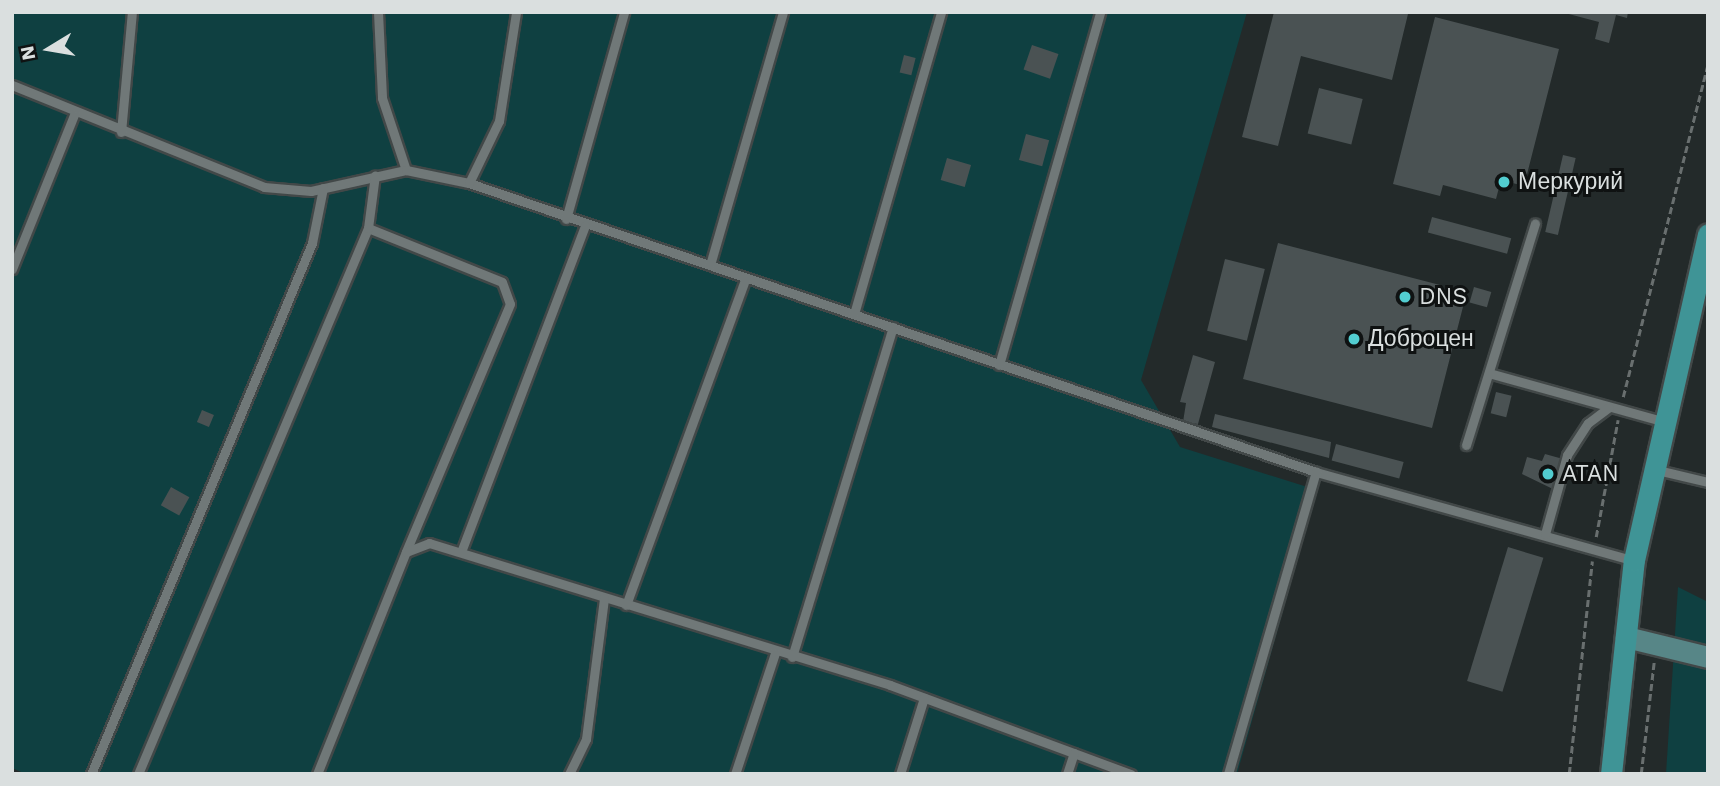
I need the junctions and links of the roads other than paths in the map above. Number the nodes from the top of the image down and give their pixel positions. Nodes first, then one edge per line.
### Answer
1 (132, 12) edge
2 (378, 12) edge
3 (516, 12) edge
4 (624, 12) edge
5 (783, 12) edge
6 (941, 12) edge
7 (1100, 12) edge
8 (12, 85) edge
9 (74, 115) junction
10 (121, 132) junction
11 (406, 170) junction
12 (375, 175) junction
13 (469, 183) junction
14 (323, 188) junction
15 (566, 219) junction
16 (1535, 223) dead end
17 (585, 226) junction
18 (368, 228) junction
19 (1708, 234) edge
20 (710, 265) junction
21 (12, 269) edge
22 (745, 279) junction
23 (854, 314) junction
24 (893, 327) junction
25 (999, 365) junction
26 (1489, 373) junction
27 (1609, 407) junction
28 (1662, 421) junction
29 (1466, 445) dead end
30 (1651, 469) junction
31 (1316, 471) junction
32 (1708, 482) edge
33 (1545, 534) junction
34 (406, 552) junction
35 (461, 552) junction
36 (1634, 560) junction
37 (604, 598) junction
38 (626, 605) junction
39 (1626, 637) junction
40 (775, 653) junction
41 (792, 657) junction
42 (1708, 657) edge
43 (924, 698) junction
44 (1074, 753) junction
45 (91, 774) edge
46 (138, 774) edge
47 (317, 774) edge
48 (569, 774) edge
49 (735, 774) edge
50 (900, 774) edge
51 (1068, 774) edge
52 (1131, 774) edge
53 (1228, 774) edge
54 (1611, 774) edge

1 - 10 lane
2 - 11 lane
3 - 13 lane
4 - 15 lane
5 - 20 lane
6 - 23 lane
7 - 25 lane
8 - 9 lane
9 - 10 lane
9 - 21 lane
10 - 14 lane
11 - 12 lane
11 - 13 lane
12 - 14 lane
12 - 18 lane
13 - 15 lane
14 - 45 lane
15 - 17 lane
16 - 26 lane
17 - 20 lane
17 - 35 lane
18 - 34 lane
18 - 46 lane
19 - 28 main road
20 - 22 lane
22 - 23 lane
22 - 38 lane
23 - 24 lane
24 - 25 lane
24 - 41 lane
25 - 31 lane
26 - 27 lane
26 - 29 lane
27 - 28 lane
27 - 33 lane
28 - 30 main road
30 - 32 lane
30 - 36 main road
31 - 33 lane
31 - 53 lane
33 - 36 lane
34 - 35 lane
34 - 47 lane
35 - 37 lane
36 - 39 main road
37 - 38 lane
37 - 48 lane
38 - 40 lane
39 - 42 main road
39 - 54 main road
40 - 41 lane
40 - 49 lane
41 - 43 lane
43 - 44 lane
43 - 50 lane
44 - 51 lane
44 - 52 lane

